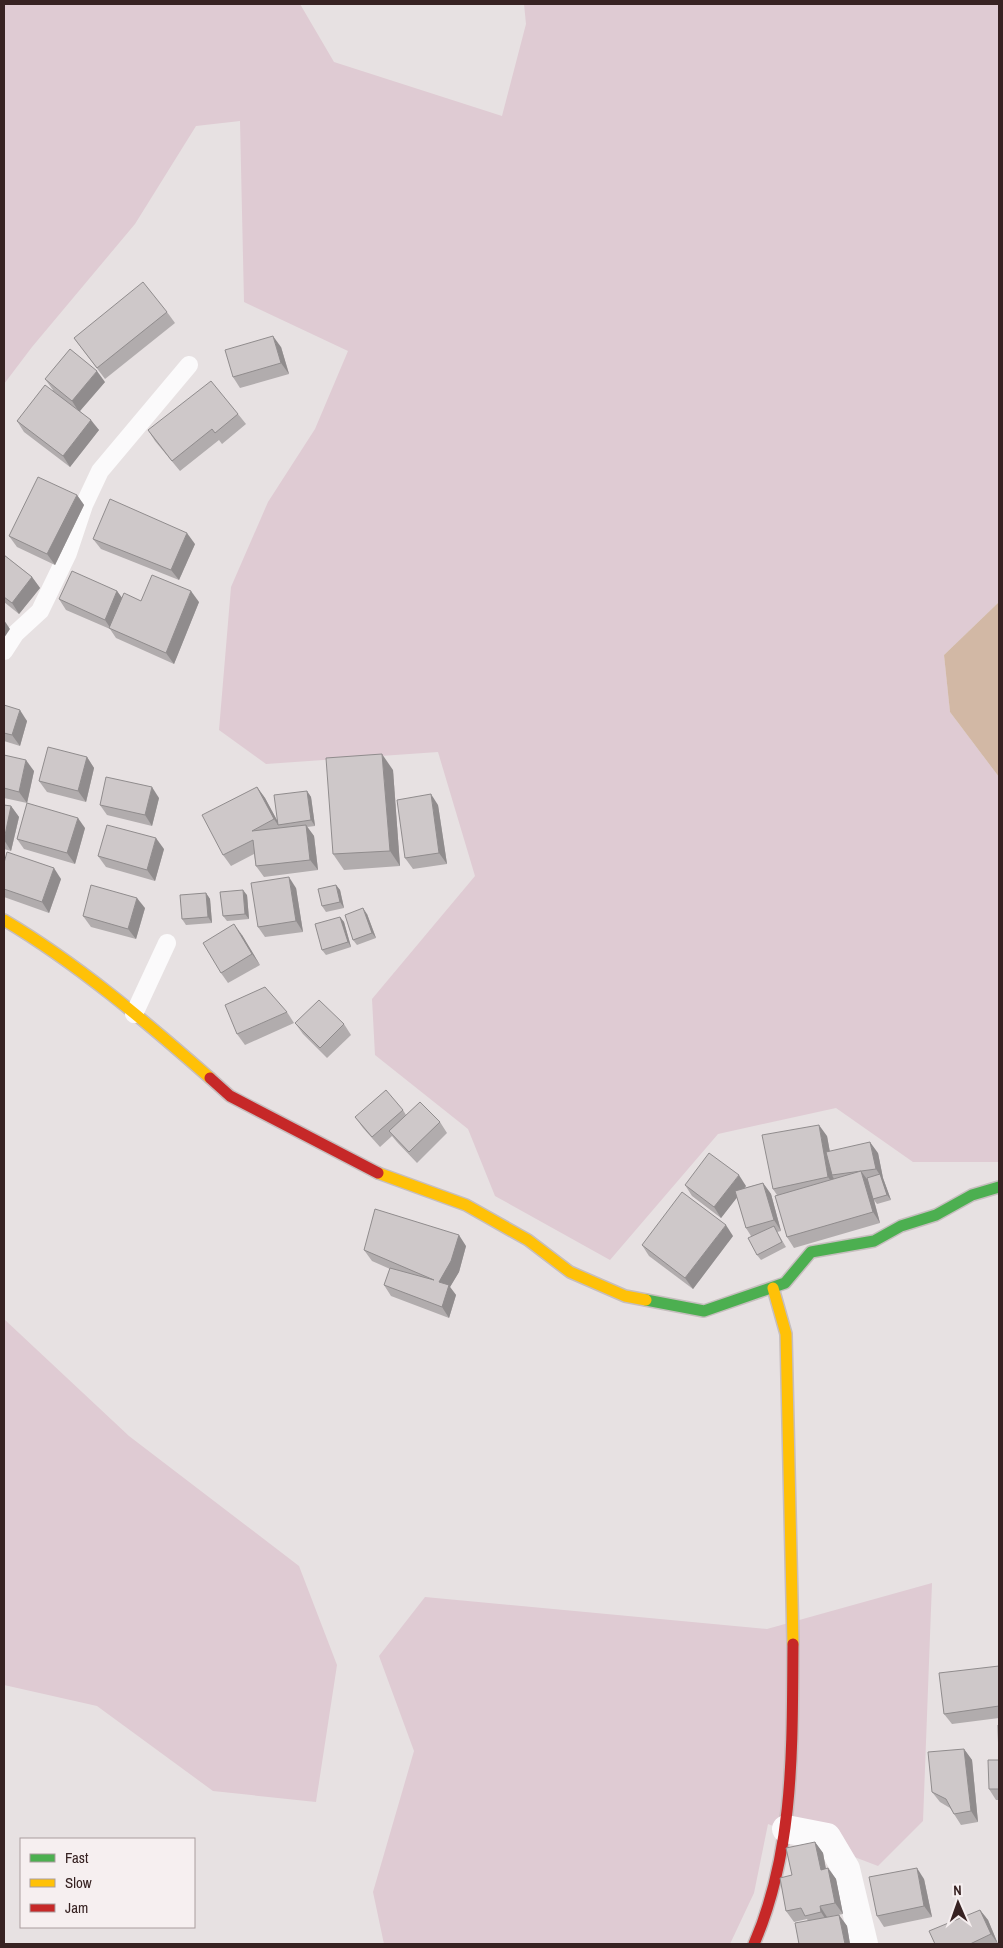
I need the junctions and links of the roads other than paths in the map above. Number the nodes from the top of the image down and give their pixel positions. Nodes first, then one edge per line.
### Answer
1 (189, 365) dead end
2 (4, 651) edge
3 (4, 920) edge
4 (167, 943) dead end
5 (134, 1014) junction
6 (999, 1187) edge
7 (773, 1288) junction
8 (786, 1828) junction
9 (754, 1944) edge
10 (864, 1944) edge

1 - 2 lane
3 - 5 street
4 - 5 lane
5 - 7 street
6 - 7 street
7 - 8 street
8 - 9 street
8 - 10 street

